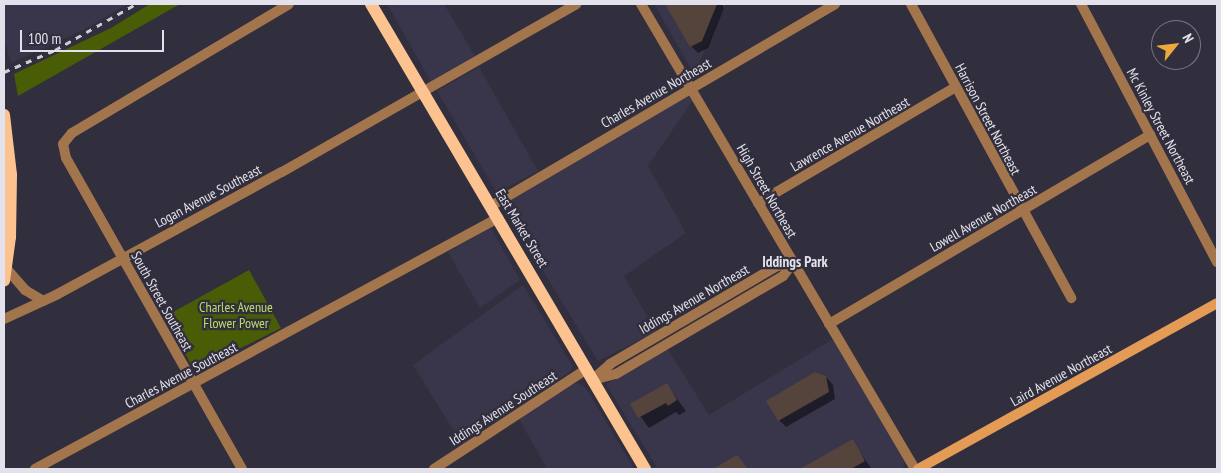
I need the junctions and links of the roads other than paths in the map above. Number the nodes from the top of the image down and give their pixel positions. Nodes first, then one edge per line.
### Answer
1 (289, 4) edge
2 (371, 4) edge
3 (576, 4) edge
4 (641, 4) edge
5 (835, 4) edge
6 (911, 4) edge
7 (1081, 4) edge
8 (691, 88) junction
9 (956, 88) junction
10 (423, 93) junction
11 (5, 119) edge
12 (1150, 135) junction
13 (758, 204) junction
14 (491, 206) junction
15 (1021, 211) junction
16 (498, 218) junction
17 (122, 258) junction
18 (1217, 262) edge
19 (793, 263) junction
20 (6, 268) junction
21 (4, 281) edge
22 (1071, 298) dead end
23 (43, 301) junction
24 (1217, 303) edge
25 (4, 319) edge
26 (829, 324) junction
27 (590, 375) junction
28 (194, 384) junction
29 (34, 469) edge
30 (242, 469) edge
31 (434, 469) edge
32 (645, 469) edge
33 (917, 469) edge

1 - 17 street, South Street Southeast
2 - 10 main road, East Market Street
3 - 10 street, Logan Avenue Southeast
4 - 8 street, High Street Northeast
5 - 8 street, Charles Avenue Northeast
6 - 9 street, Harrison Street Northeast
7 - 12 street, Mc Kinley Street Northeast
8 - 13 street, High Street Northeast
8 - 14 street, Charles Avenue Northeast
9 - 13 street, Lawrence Avenue Northeast
9 - 15 street, Harrison Street Northeast
10 - 14 main road, East Market Street
10 - 17 street, Logan Avenue Southeast
11 - 20 main road
12 - 15 street, Lowell Avenue Northeast
12 - 18 street, Mc Kinley Street Northeast
13 - 19 street, High Street Northeast
14 - 16 main road, East Market Street
15 - 22 street, Harrison Street Northeast
15 - 26 street, Lowell Avenue Northeast
16 - 27 main road, East Market Street
16 - 28 street, Charles Avenue Southeast
17 - 23 street, Logan Avenue Southeast
17 - 28 street, South Street Southeast
19 - 26 street, High Street Northeast
19 - 27 street, Iddings Avenue Northeast
20 - 21 main road
20 - 23 street
23 - 25 street, Logan Avenue Southeast
24 - 33 street, Laird Avenue Northeast
26 - 33 street, High Street Northeast
27 - 31 street, Iddings Avenue Southeast
27 - 32 main road, East Market Street
28 - 29 street, Charles Avenue Southeast
28 - 30 street, South Street Southeast

